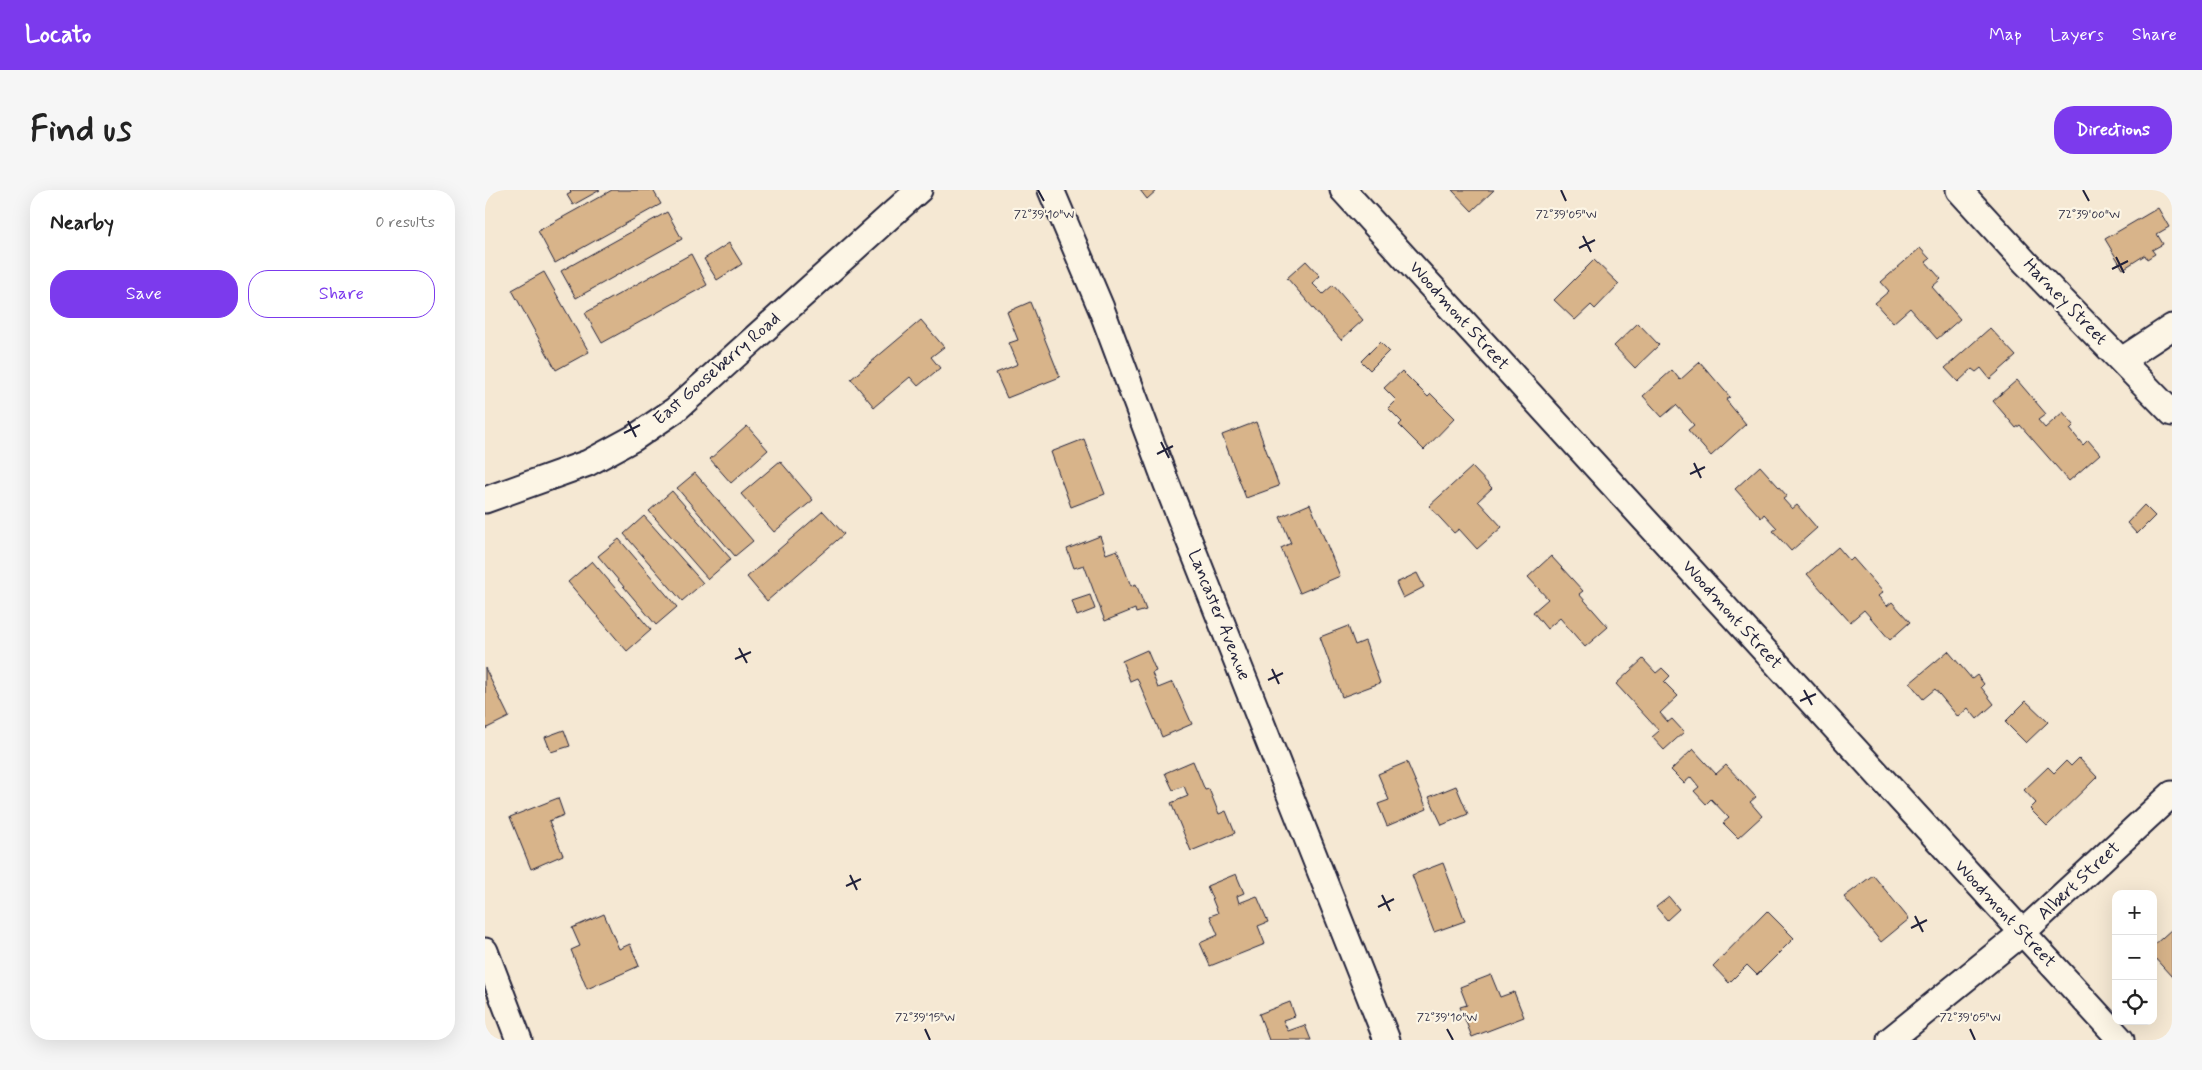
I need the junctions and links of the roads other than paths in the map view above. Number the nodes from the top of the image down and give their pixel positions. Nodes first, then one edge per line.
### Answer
1 (919, 190) edge
2 (1051, 190) edge
3 (1343, 190) edge
4 (1959, 190) edge
5 (2172, 327) edge
6 (2122, 360) junction
7 (2172, 413) edge
8 (485, 500) edge
9 (2172, 794) edge
10 (2022, 933) junction
11 (485, 951) edge
12 (519, 1040) edge
13 (1387, 1040) edge
14 (1891, 1040) edge
15 (2121, 1040) edge

1 - 8 street, East Gooseberry Road
2 - 13 street, Lancaster Avenue
3 - 10 street, Woodmont Street
4 - 6 street, Harney Street
5 - 6 street
6 - 7 street, Harney Street
9 - 10 street, Albert Street
10 - 14 street, Albert Street
10 - 15 street, Woodmont Street
11 - 12 street

